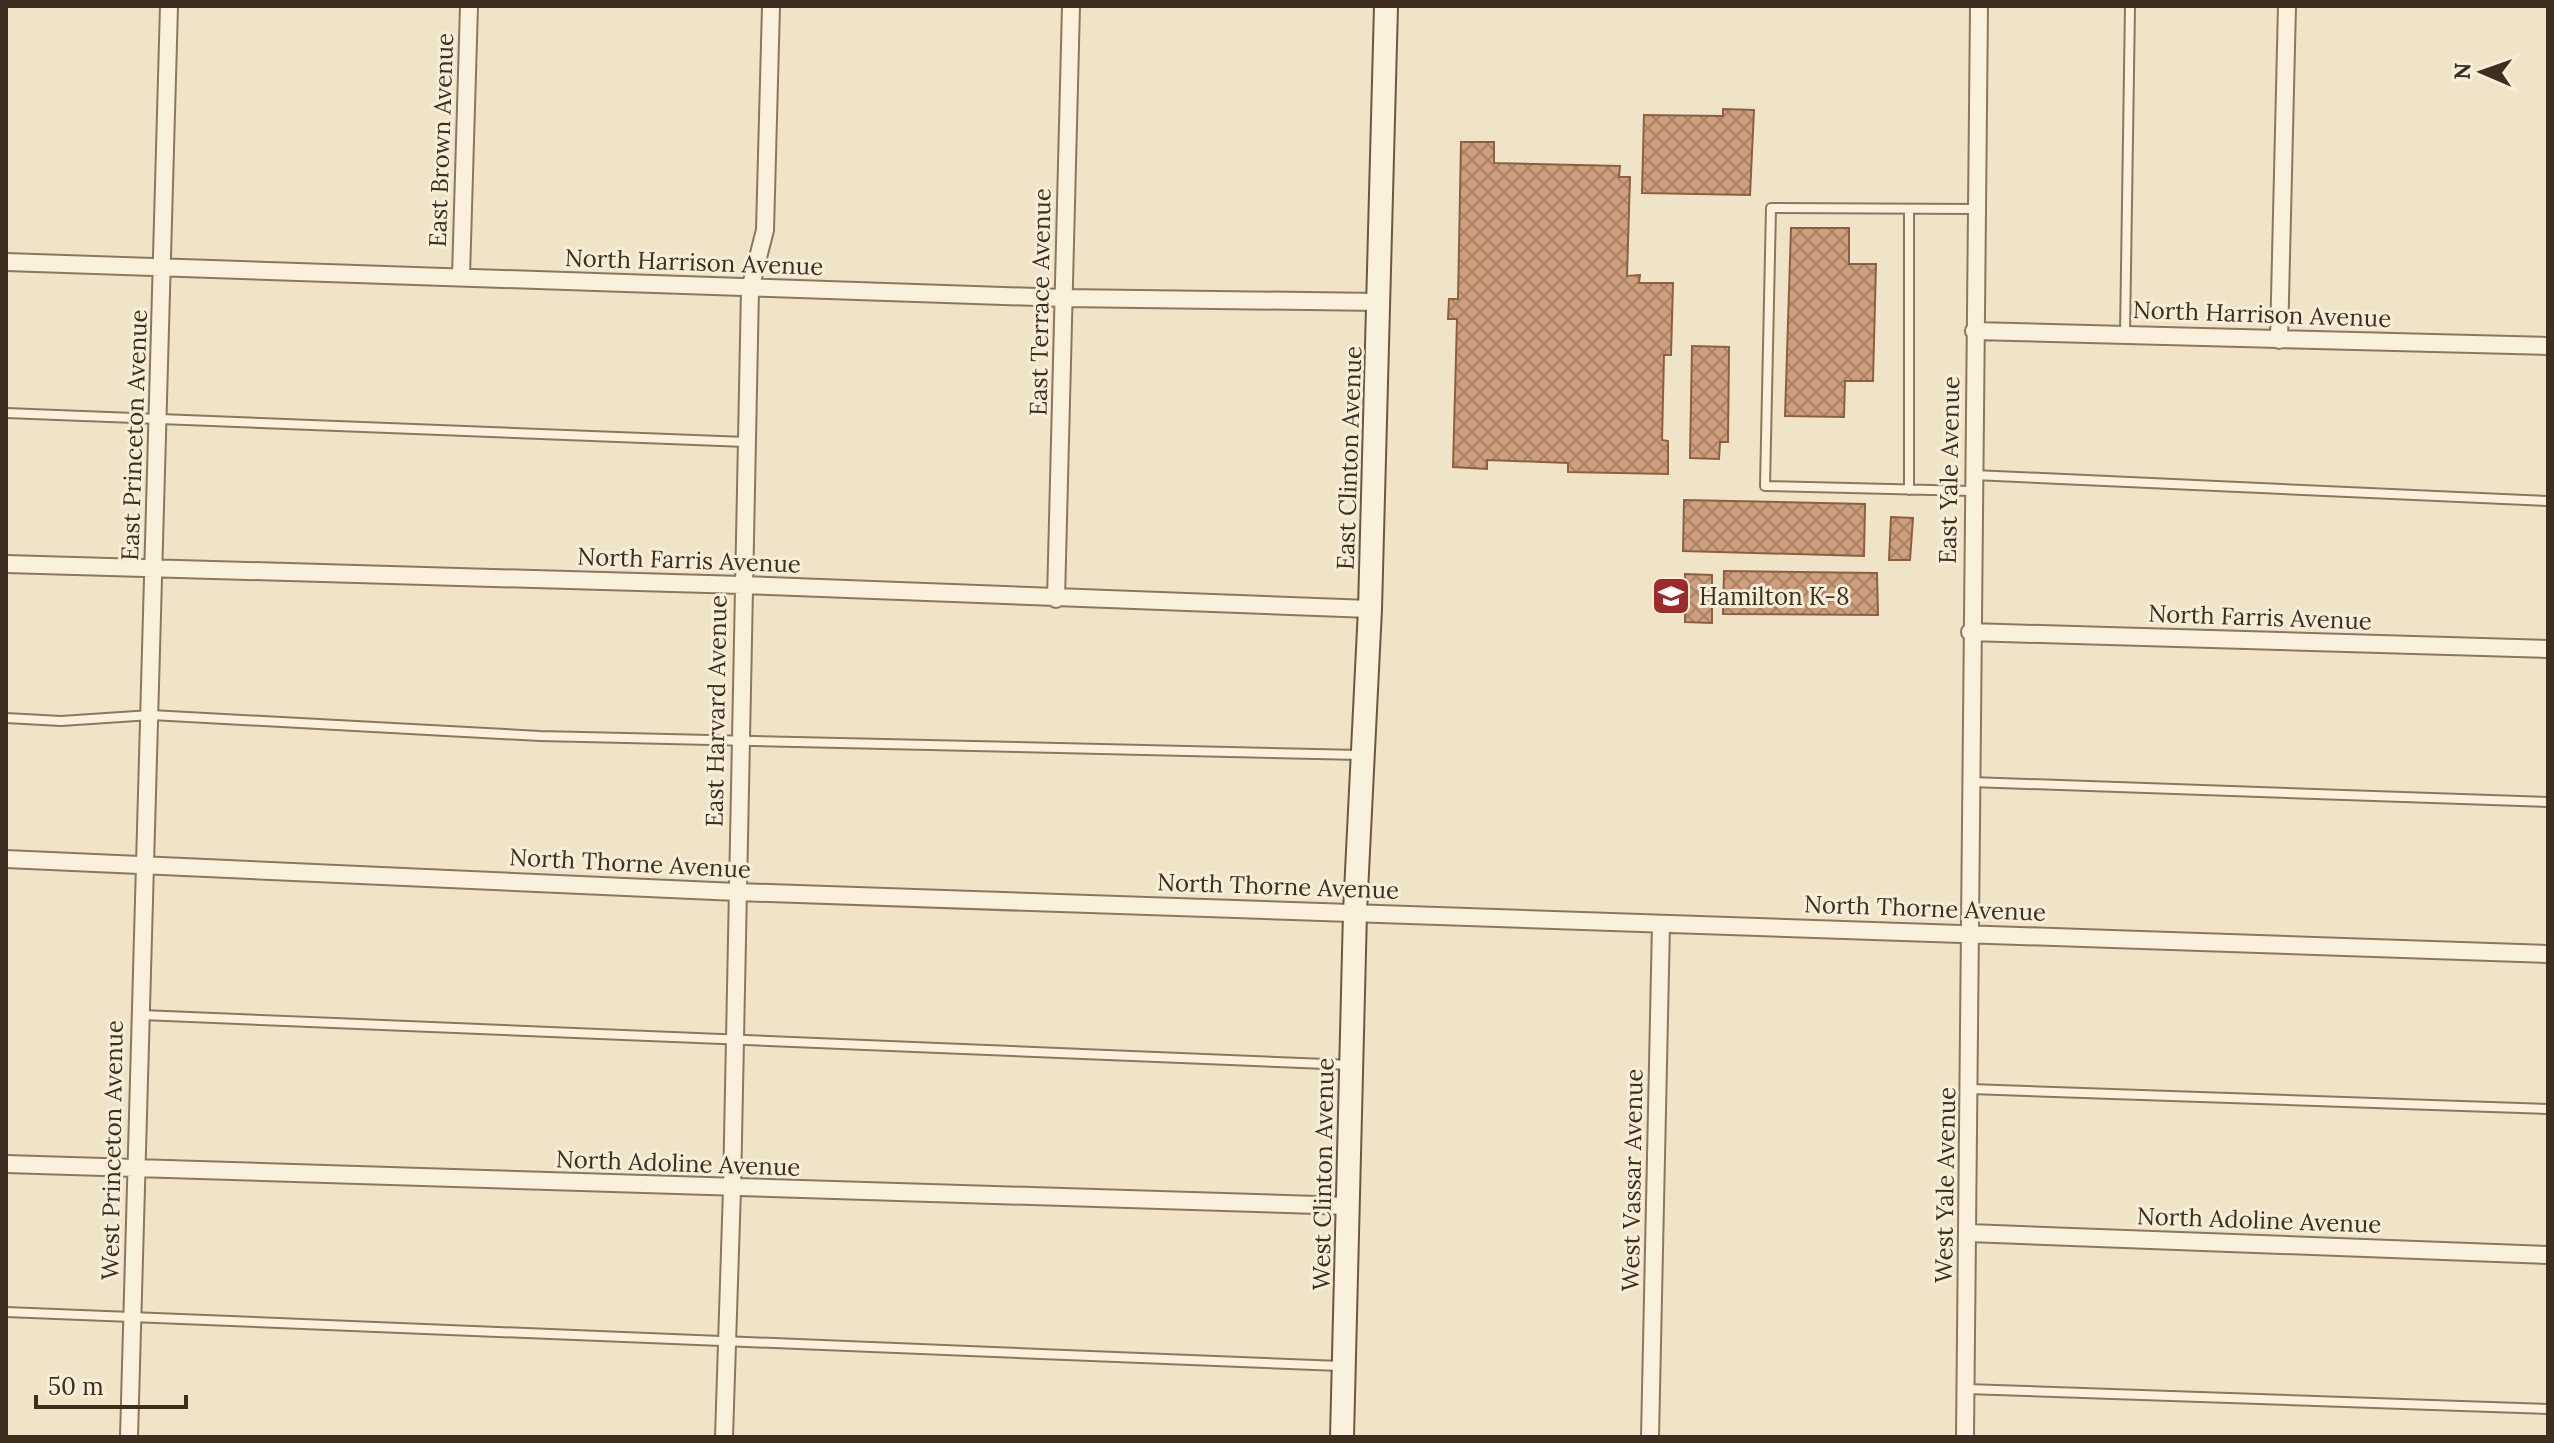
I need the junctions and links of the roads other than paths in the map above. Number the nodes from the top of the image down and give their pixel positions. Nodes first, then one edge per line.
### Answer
1 (169, 6) edge
2 (469, 6) edge
3 (771, 6) edge
4 (1071, 6) edge
5 (1386, 6) edge
6 (1979, 6) edge
7 (2130, 6) edge
8 (2287, 6) edge
9 (1909, 209) junction
10 (1975, 209) junction
11 (6, 262) edge
12 (162, 266) junction
13 (461, 276) junction
14 (750, 289) junction
15 (1064, 298) junction
16 (1380, 302) junction
17 (1974, 331) junction
18 (2125, 334) junction
19 (2279, 340) junction
20 (2548, 346) edge
21 (6, 413) edge
22 (158, 419) junction
23 (746, 442) junction
24 (1973, 483) junction
25 (1909, 490) junction
26 (2548, 501) edge
27 (6, 564) edge
28 (154, 571) junction
29 (742, 585) junction
30 (1056, 599) junction
31 (1370, 609) junction
32 (1970, 632) junction
33 (2548, 649) edge
34 (151, 715) junction
35 (6, 718) edge
36 (739, 740) junction
37 (1362, 755) junction
38 (1970, 782) junction
39 (2548, 802) edge
40 (6, 859) edge
41 (146, 865) junction
42 (737, 892) junction
43 (1355, 912) junction
44 (1661, 924) junction
45 (1971, 934) junction
46 (2548, 954) edge
47 (139, 1014) junction
48 (734, 1040) junction
49 (1352, 1065) junction
50 (1970, 1089) junction
51 (2548, 1109) edge
52 (6, 1164) edge
53 (138, 1169) junction
54 (732, 1189) junction
55 (1349, 1206) junction
56 (1969, 1233) junction
57 (2548, 1255) edge
58 (6, 1312) edge
59 (132, 1315) junction
60 (727, 1342) junction
61 (1344, 1367) junction
62 (1966, 1389) junction
63 (2548, 1409) edge
64 (129, 1437) edge
65 (724, 1437) edge
66 (1342, 1437) edge
67 (1650, 1437) edge
68 (1965, 1437) edge

1 - 12 street, East Princeton Avenue
2 - 13 street, East Brown Avenue
3 - 14 street, East Harvard Avenue
4 - 15 street, East Terrace Avenue
5 - 16 main road, East Clinton Avenue
6 - 10 street, East Yale Avenue
7 - 18 lane
8 - 19 street
9 - 10 lane
9 - 25 lane
9 - 25 lane
10 - 17 street, East Yale Avenue
11 - 12 street, North Harrison Avenue
12 - 13 street, North Harrison Avenue
12 - 22 street, East Princeton Avenue
13 - 14 street, North Harrison Avenue
14 - 15 street, North Harrison Avenue
14 - 23 street, East Harvard Avenue
15 - 16 street, North Harrison Avenue
15 - 30 street, East Terrace Avenue
16 - 31 main road, East Clinton Avenue
17 - 18 street, North Harrison Avenue
17 - 24 street, East Yale Avenue
18 - 19 street, North Harrison Avenue
19 - 20 street, North Harrison Avenue
21 - 22 lane
22 - 23 lane
22 - 28 street, East Princeton Avenue
23 - 29 street, East Harvard Avenue
24 - 25 lane
24 - 26 lane
24 - 32 street, East Yale Avenue
27 - 28 street, North Farris Avenue
28 - 29 street, North Farris Avenue
28 - 34 street, East Princeton Avenue
29 - 30 street, North Farris Avenue
29 - 36 street, East Harvard Avenue
30 - 31 street, North Farris Avenue
31 - 37 main road, East Clinton Avenue
32 - 33 street, North Farris Avenue
32 - 38 street, East Yale Avenue
34 - 35 lane
34 - 36 lane
34 - 41 street, East Princeton Avenue
36 - 37 lane
36 - 42 street, East Harvard Avenue
37 - 43 main road, East Clinton Avenue
38 - 39 lane
38 - 45 street, East Yale Avenue
40 - 41 street, North Thorne Avenue
41 - 42 street, North Thorne Avenue
41 - 47 street, West Princeton Avenue
42 - 43 street, North Thorne Avenue
42 - 48 street, East Harvard Avenue
43 - 44 street, North Thorne Avenue
43 - 49 main road, West Clinton Avenue
44 - 45 street, North Thorne Avenue
44 - 67 street, West Vassar Avenue
45 - 46 street, North Thorne Avenue
45 - 50 street, West Yale Avenue
47 - 48 lane
47 - 53 street, West Princeton Avenue
48 - 49 lane
48 - 54 street, East Harvard Avenue
49 - 55 main road, West Clinton Avenue
50 - 51 lane
50 - 56 street, West Yale Avenue
52 - 53 street, North Adoline Avenue
53 - 54 street, North Adoline Avenue
53 - 59 street, West Princeton Avenue
54 - 55 street, North Adoline Avenue
54 - 60 street, East Harvard Avenue
55 - 61 main road, West Clinton Avenue
56 - 57 street, North Adoline Avenue
56 - 62 street, West Yale Avenue
58 - 59 lane
59 - 60 lane
59 - 64 street, West Princeton Avenue
60 - 61 lane
60 - 65 street, East Harvard Avenue
61 - 66 main road, West Clinton Avenue
62 - 63 lane
62 - 68 street, West Yale Avenue

